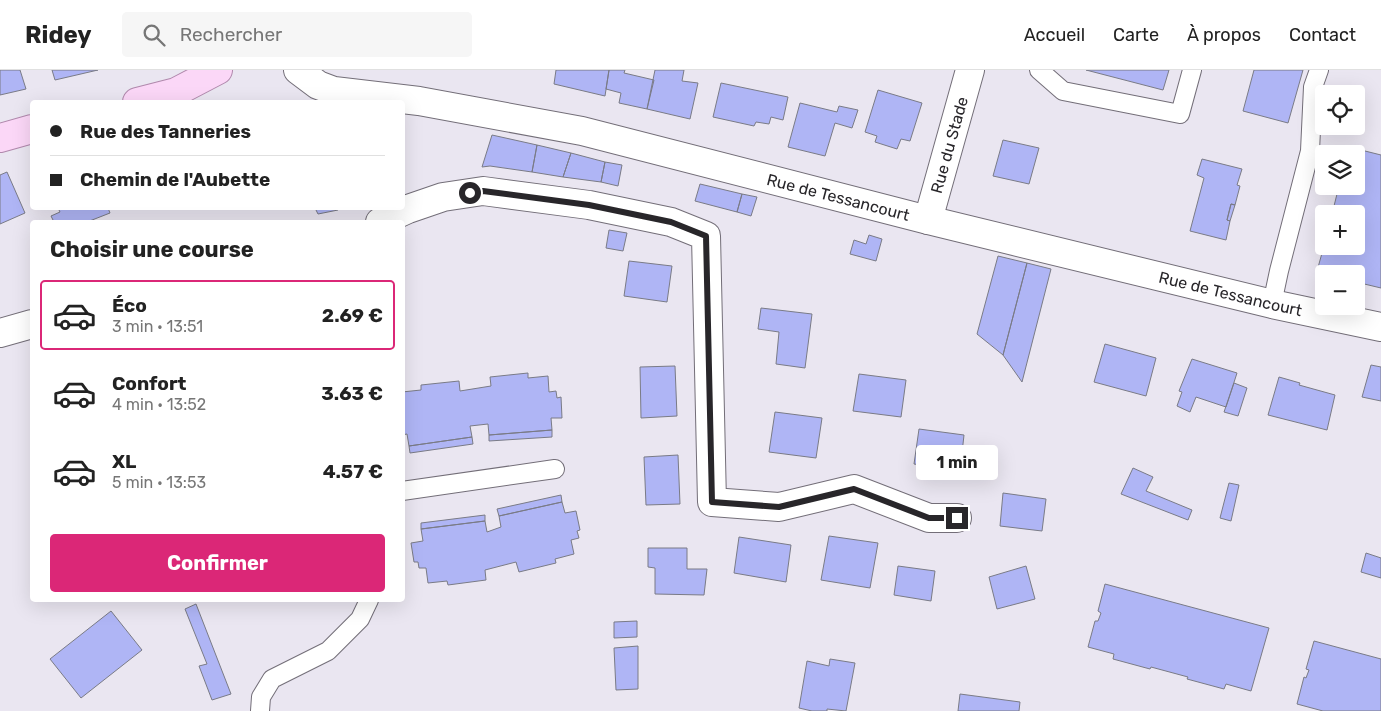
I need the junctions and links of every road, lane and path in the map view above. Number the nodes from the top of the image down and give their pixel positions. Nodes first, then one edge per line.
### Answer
1 (218, 70) edge
2 (298, 70) edge
3 (970, 70) edge
4 (1039, 70) edge
5 (1192, 70) edge
6 (1318, 70) edge
7 (145, 100) edge
8 (30, 130) edge
9 (0, 138) edge
10 (384, 220) edge
11 (928, 220) junction
12 (1272, 304) junction
13 (30, 325) edge
14 (1381, 326) edge
15 (0, 333) edge
16 (555, 469) dead end
17 (405, 491) edge
18 (957, 518) dead end
19 (368, 602) edge
20 (260, 711) edge

1 - 7 main road
2 - 11 street, Rue de Tessancourt
3 - 11 street, Rue du Stade
4 - 5 lane
6 - 12 lane
8 - 9 main road
10 - 18 street
11 - 12 street, Rue de Tessancourt
12 - 14 street, Rue de Tessancourt
13 - 15 street
16 - 17 lane
19 - 20 lane

